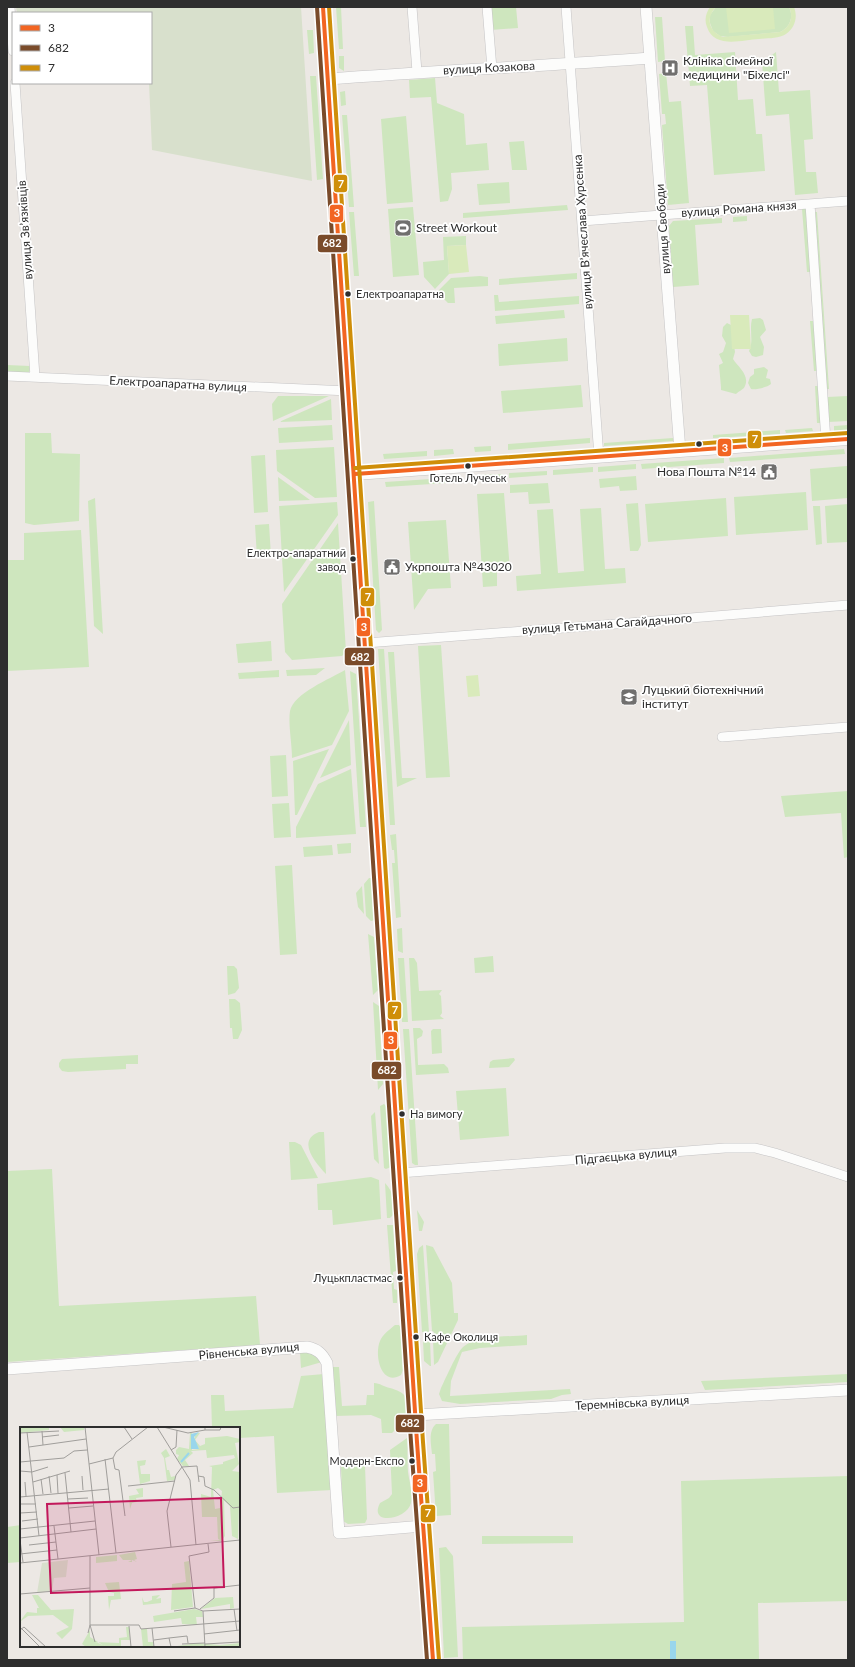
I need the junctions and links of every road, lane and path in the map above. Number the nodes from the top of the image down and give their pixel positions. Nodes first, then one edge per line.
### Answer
1 (10, 7) edge
2 (323, 7) edge
3 (412, 7) edge
4 (487, 7) edge
5 (566, 7) edge
6 (646, 7) edge
7 (12, 36) edge
8 (650, 58) junction
9 (570, 64) junction
10 (492, 69) junction
11 (417, 72) junction
12 (328, 79) junction
13 (15, 84) edge
14 (848, 201) edge
15 (810, 204) junction
16 (662, 215) junction
17 (582, 221) junction
18 (7, 376) edge
19 (35, 377) junction
20 (349, 391) junction
21 (848, 439) edge
22 (826, 441) junction
23 (680, 451) junction
24 (599, 457) junction
25 (355, 474) junction
26 (848, 605) edge
27 (366, 642) junction
28 (848, 727) edge
29 (722, 737) dead end
30 (400, 1172) junction
31 (848, 1177) edge
32 (7, 1369) edge
33 (848, 1390) edge
34 (416, 1415) junction
35 (423, 1526) junction
36 (433, 1660) edge

1 - 7 street
2 - 12 main road
3 - 11 street
4 - 10 street
5 - 9 street, вулиця Вʼячеслава Хурсенка
6 - 8 street, вулиця Свободи
8 - 9 street, вулиця Козакова
8 - 16 street, вулиця Свободи
9 - 10 street, вулиця Козакова
9 - 17 street, вулиця Вʼячеслава Хурсенка
10 - 11 street, вулиця Козакова
11 - 12 street, вулиця Козакова
12 - 20 main road
13 - 19 street, вулиця Звʼязківців
14 - 15 street, вулиця Романа князя
15 - 16 street, вулиця Романа князя
15 - 22 street
16 - 17 street, вулиця Романа князя
16 - 23 street, вулиця Свободи
17 - 24 street, вулиця Вʼячеслава Хурсенка
18 - 19 street, Електроапаратна вулиця
19 - 20 street, Електроапаратна вулиця
20 - 25 main road
21 - 22 main road
22 - 23 main road
23 - 24 main road
24 - 25 main road
25 - 27 main road
26 - 27 street, вулиця Гетьмана Сагайдачного
27 - 30 main road
28 - 29 street
30 - 31 street, Підгаєцька вулиця
30 - 34 main road
32 - 35 street, Рівненська вулиця
33 - 34 street, Теремнівська вулиця
34 - 35 main road
35 - 36 main road

